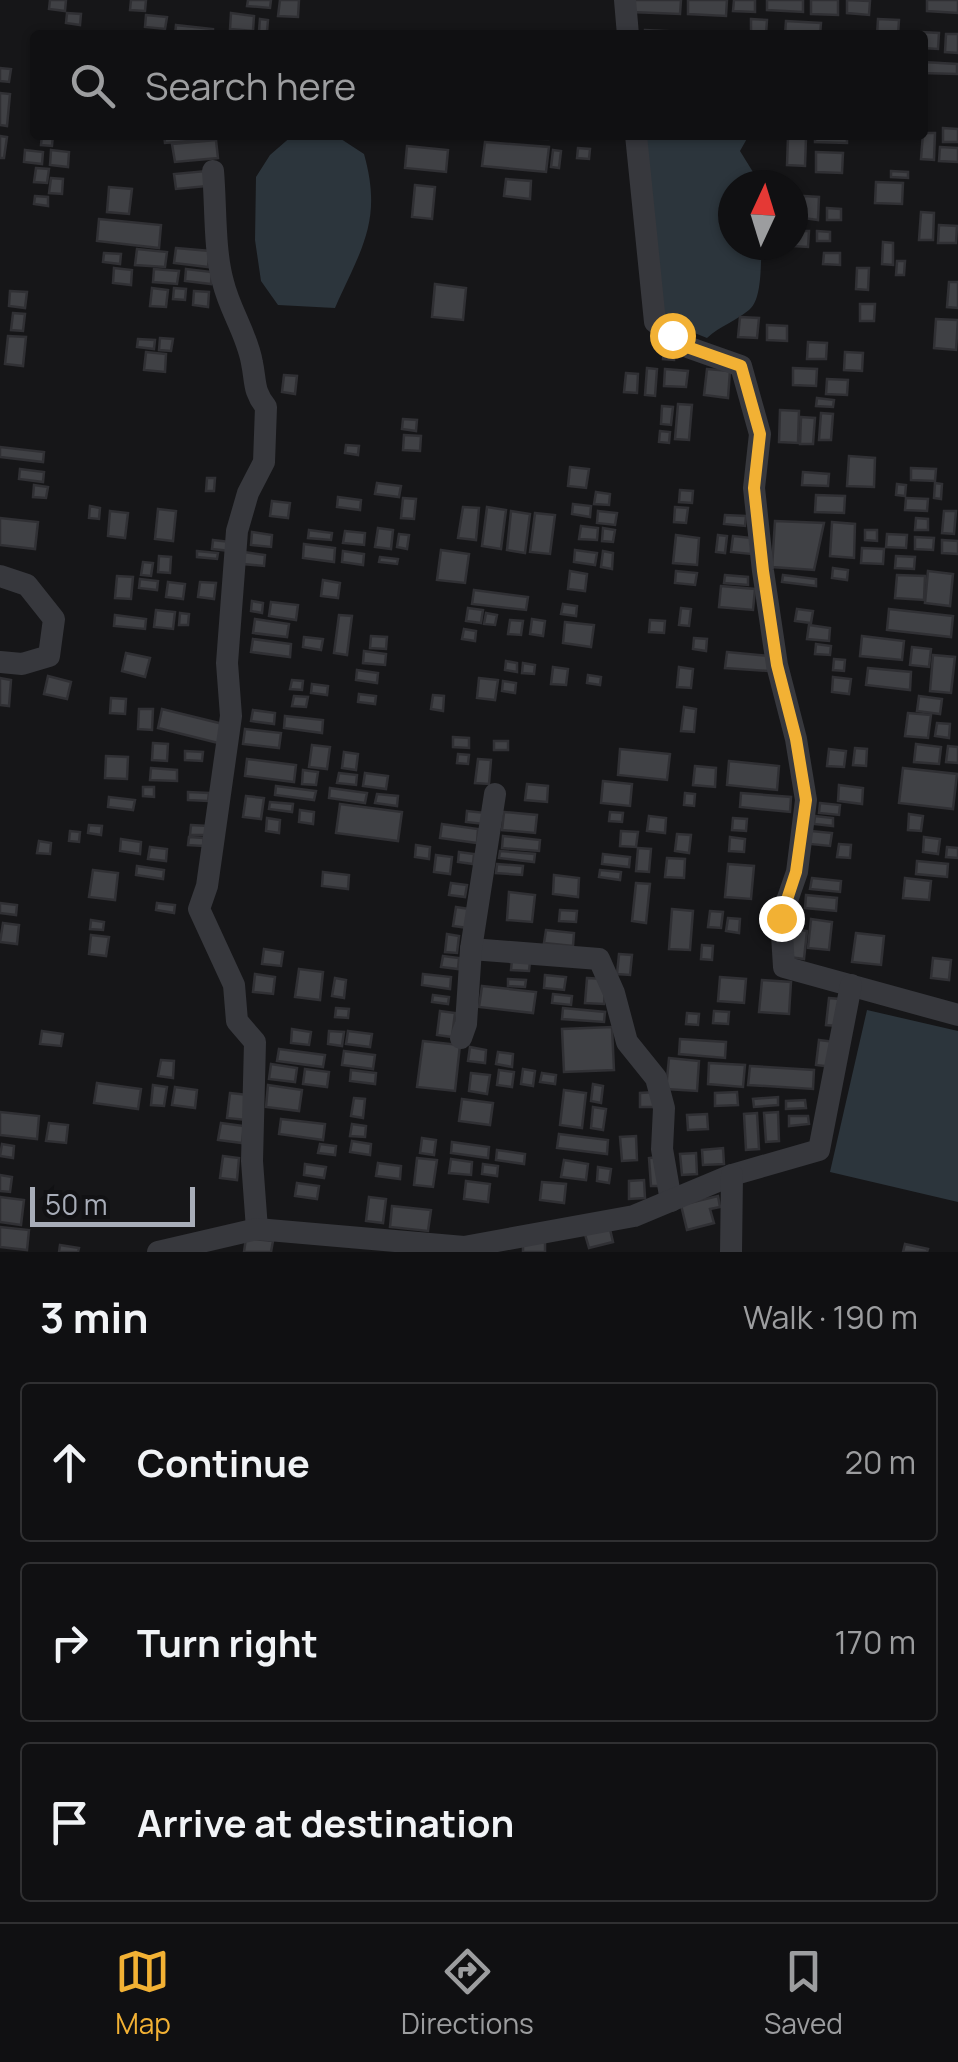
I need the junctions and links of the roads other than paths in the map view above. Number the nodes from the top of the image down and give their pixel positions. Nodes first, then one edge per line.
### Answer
1 (625, 0) edge
2 (628, 30) edge
3 (637, 140) edge
4 (213, 171) dead end
5 (0, 576) edge
6 (0, 662) edge
7 (495, 794) dead end
8 (471, 949) junction
9 (851, 985) junction
10 (958, 1015) edge
11 (461, 1038) dead end
12 (732, 1176) junction
13 (671, 1200) junction
14 (257, 1229) junction
15 (228, 1244) edge
16 (158, 1252) edge
17 (731, 1252) edge

1 - 2 street
3 - 9 street
4 - 14 street
5 - 6 street
7 - 8 street
8 - 11 street
8 - 13 street
9 - 10 street
9 - 12 street
12 - 13 street
12 - 17 street
13 - 14 street
14 - 15 street
15 - 16 street

